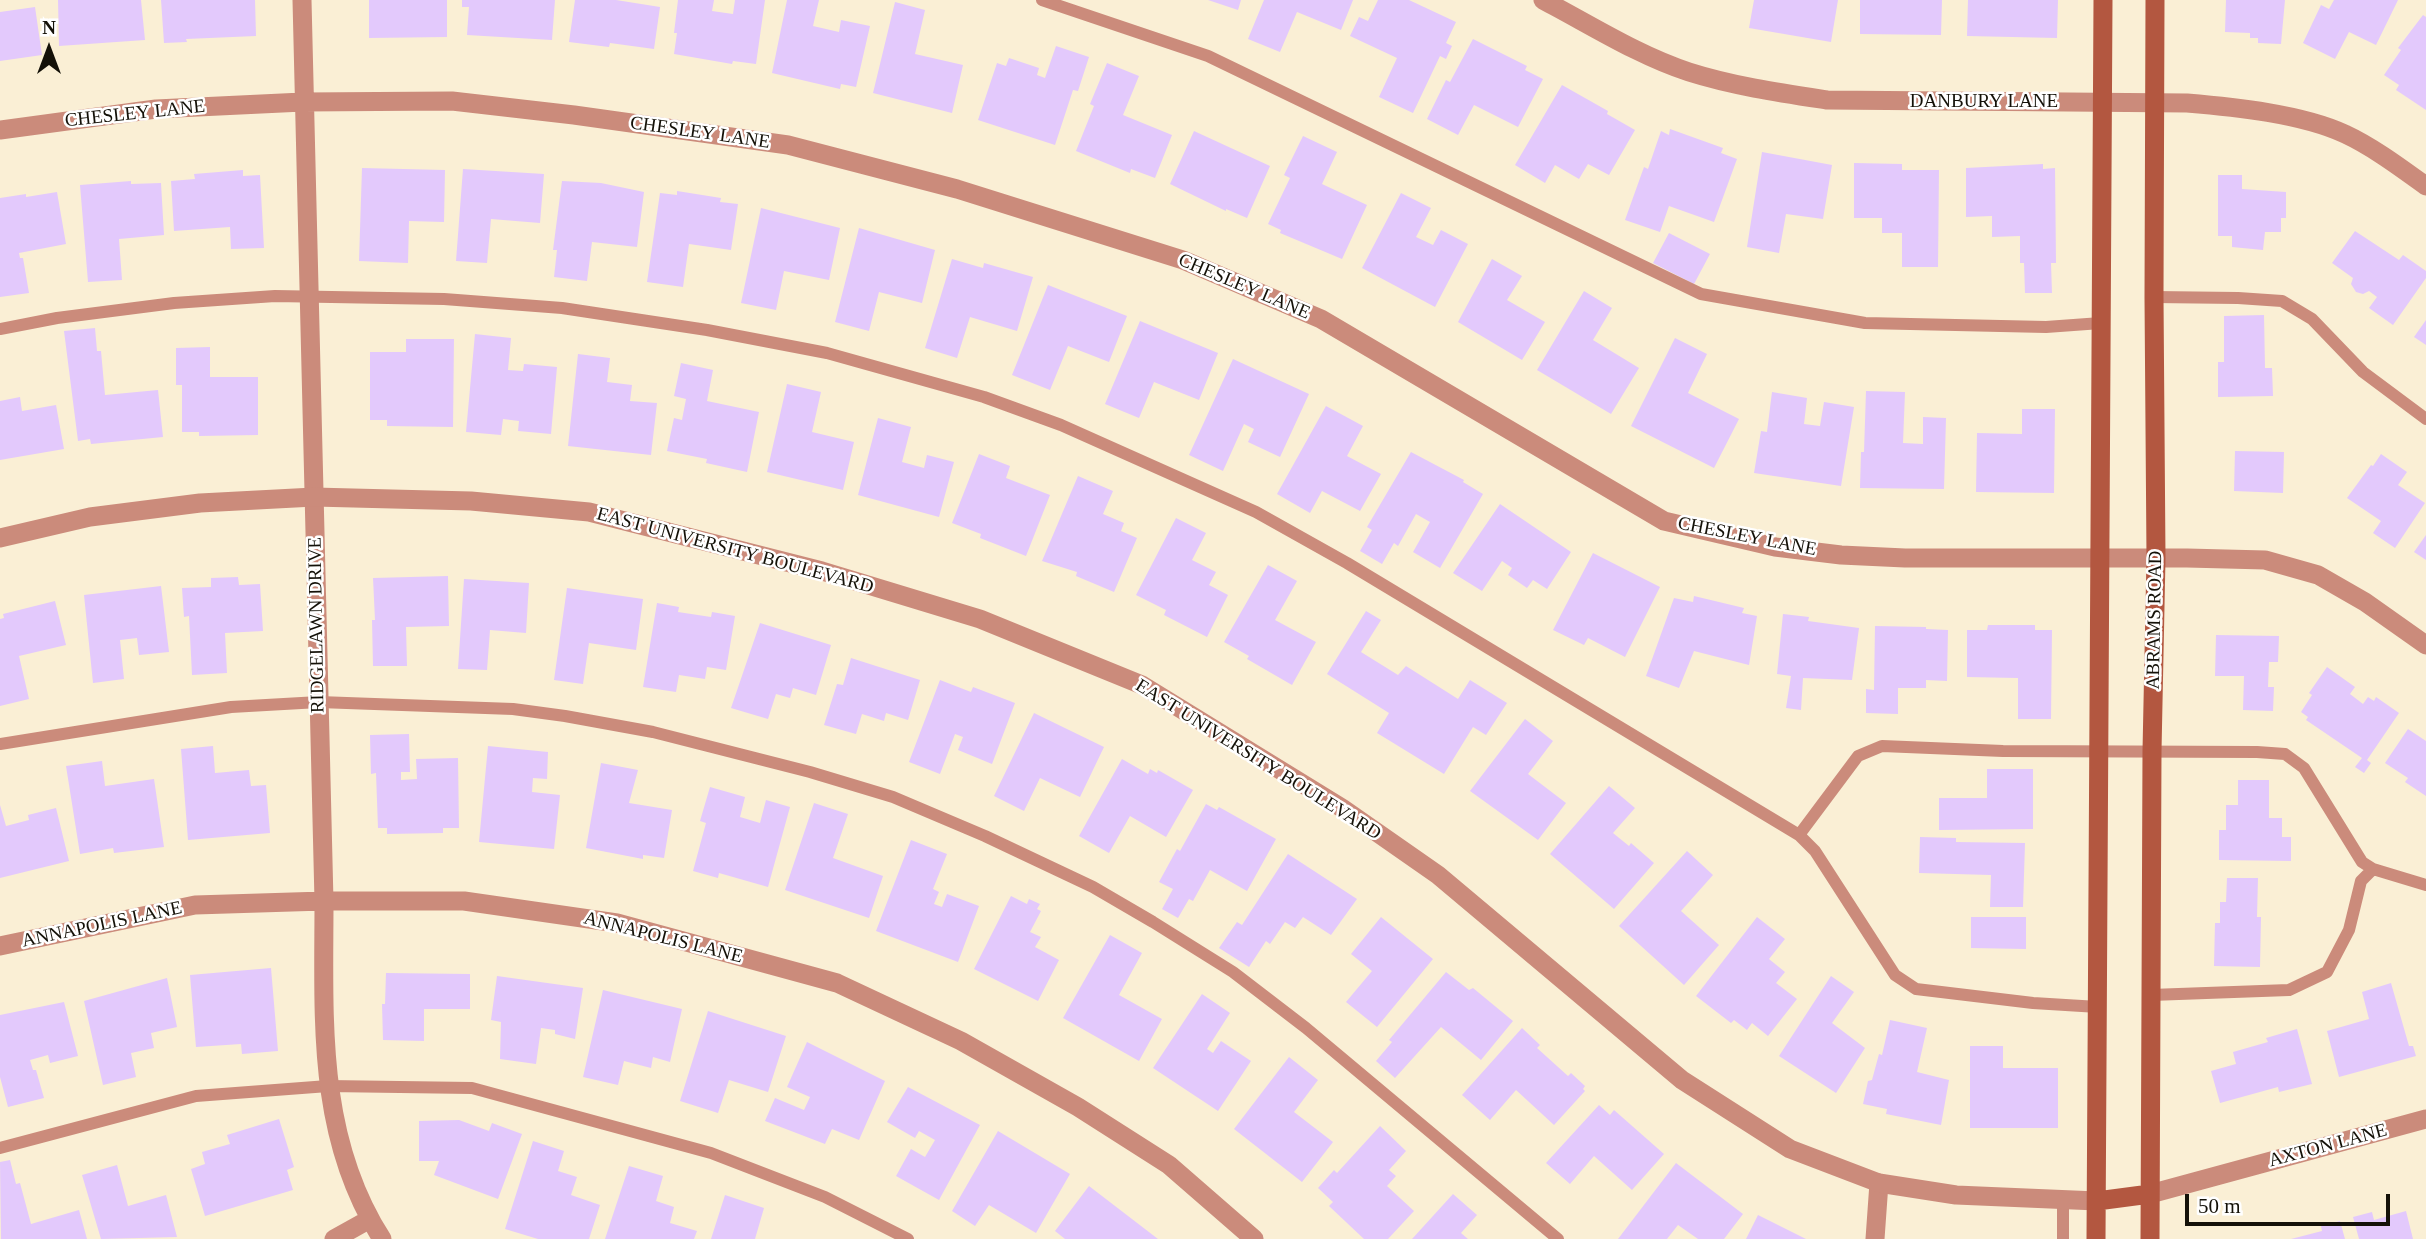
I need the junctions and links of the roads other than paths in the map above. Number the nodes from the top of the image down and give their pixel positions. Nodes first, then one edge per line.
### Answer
1 (302, 0) edge
2 (1042, 0) edge
3 (1543, 0) edge
4 (2103, 0) edge
5 (2155, 0) edge
6 (303, 102) junction
7 (2155, 103) junction
8 (2102, 104) junction
9 (0, 130) edge
10 (2426, 187) edge
11 (310, 295) junction
12 (2154, 297) junction
13 (2101, 323) junction
14 (0, 329) edge
15 (2426, 419) edge
16 (314, 497) junction
17 (0, 538) edge
18 (2100, 557) junction
19 (2157, 558) junction
20 (2426, 645) edge
21 (319, 702) junction
22 (0, 744) edge
23 (2099, 751) junction
24 (2152, 751) junction
25 (1799, 835) junction
26 (2373, 869) junction
27 (2426, 885) edge
28 (324, 901) junction
29 (0, 946) edge
30 (2151, 995) junction
31 (2098, 1007) junction
32 (328, 1086) junction
33 (2426, 1119) edge
34 (0, 1148) edge
35 (1878, 1183) junction
36 (2150, 1194) junction
37 (2063, 1201) junction
38 (2097, 1201) junction
39 (370, 1219) junction
40 (334, 1239) edge
41 (383, 1239) edge
42 (908, 1239) edge
43 (1254, 1239) edge
44 (1558, 1239) edge
45 (1875, 1239) edge
46 (2063, 1239) edge
47 (2096, 1239) edge
48 (2150, 1239) edge

1 - 6 street, RIDGELAWN DRIVE
2 - 13 lane
3 - 8 street, DANBURY LANE
4 - 8 main road
5 - 7 main road, ABRAMS ROAD
6 - 9 street, CHESLEY LANE
6 - 11 street, RIDGELAWN DRIVE
6 - 18 street, CHESLEY LANE
7 - 8 street, DANBURY LANE
7 - 10 street, DANBURY LANE
7 - 12 main road, ABRAMS ROAD
8 - 13 main road
11 - 14 lane
11 - 16 street, RIDGELAWN DRIVE
11 - 25 lane
12 - 15 lane
12 - 19 main road, ABRAMS ROAD
13 - 18 main road
16 - 17 street, EAST UNIVERSITY BOULEVARD
16 - 21 street, RIDGELAWN DRIVE
16 - 35 street, EAST UNIVERSITY BOULEVARD
18 - 19 street, CHESLEY LANE
18 - 23 main road
19 - 20 street, CHESLEY LANE
19 - 24 main road, ABRAMS ROAD
21 - 22 lane
21 - 28 street, RIDGELAWN DRIVE
21 - 44 lane
23 - 24 lane
23 - 25 lane
23 - 31 main road
24 - 26 lane
24 - 30 main road, ABRAMS ROAD
25 - 31 lane
26 - 27 lane
26 - 30 lane
28 - 29 street, ANNAPOLIS LANE
28 - 32 street, RIDGELAWN DRIVE
28 - 43 street, ANNAPOLIS LANE
30 - 36 main road, ABRAMS ROAD
31 - 38 main road
32 - 34 lane
32 - 39 street, RIDGELAWN DRIVE
32 - 42 lane
33 - 36 street, AXTON LANE
35 - 37 street, EAST UNIVERSITY BOULEVARD
35 - 45 street
36 - 38 main road
36 - 48 main road, ABRAMS ROAD
37 - 38 street, EAST UNIVERSITY BOULEVARD
37 - 46 lane
38 - 47 main road
39 - 40 street
39 - 41 street, RIDGELAWN DRIVE

